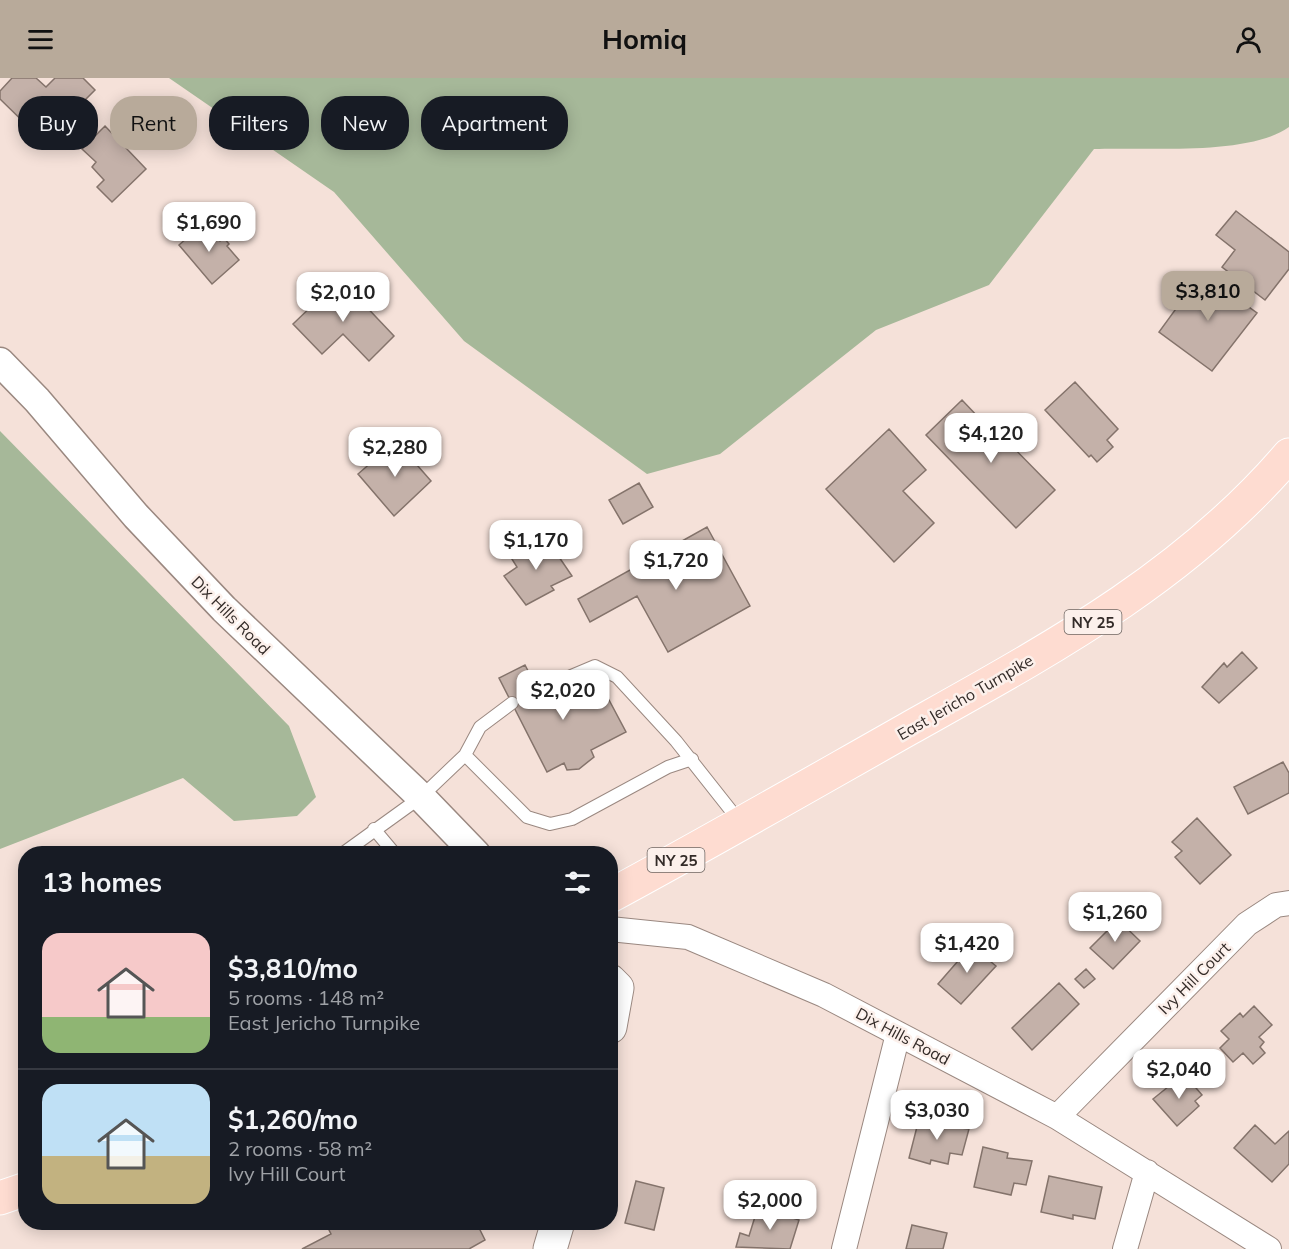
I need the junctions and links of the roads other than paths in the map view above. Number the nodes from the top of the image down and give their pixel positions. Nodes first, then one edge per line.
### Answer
1 (0, 362) edge
2 (1289, 454) edge
3 (538, 690) dead end
4 (512, 703) dead end
5 (465, 755) junction
6 (692, 759) junction
7 (422, 797) junction
8 (741, 822) junction
9 (374, 829) junction
10 (352, 846) edge
11 (389, 846) edge
12 (468, 846) edge
13 (618, 891) edge
14 (1289, 903) edge
15 (618, 930) edge
16 (898, 1034) junction
17 (1057, 1117) junction
18 (1147, 1172) junction
19 (18, 1192) edge
20 (0, 1198) edge
21 (556, 1230) edge
22 (550, 1249) edge
23 (844, 1249) edge
24 (1125, 1249) edge
25 (1269, 1249) edge

1 - 7 street, Dix Hills Road
2 - 8 main road, East Jericho Turnpike / NY 25
3 - 6 lane
4 - 5 lane
5 - 6 lane
5 - 7 lane
6 - 8 lane
7 - 9 lane
7 - 12 street, Dix Hills Road
8 - 13 main road, East Jericho Turnpike / NY 25
9 - 10 lane
9 - 11 lane
14 - 17 street, Ivy Hill Court
15 - 16 street, Dix Hills Road
16 - 17 street, Dix Hills Road
16 - 23 street
17 - 18 street, Dix Hills Road
18 - 24 street
18 - 25 street, Dix Hills Road
19 - 20 main road
21 - 22 main road

